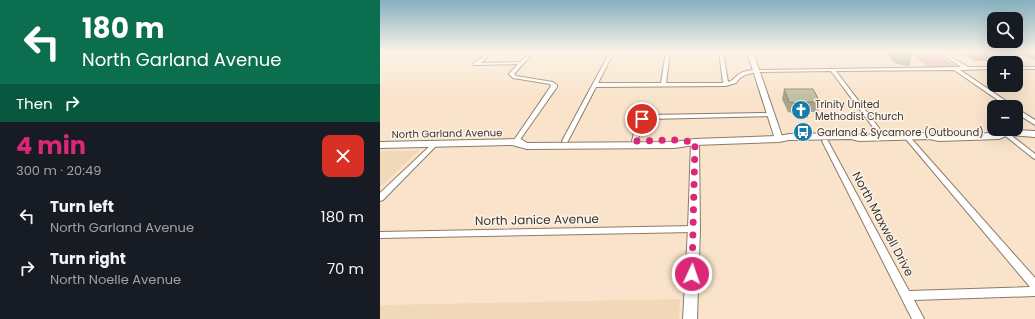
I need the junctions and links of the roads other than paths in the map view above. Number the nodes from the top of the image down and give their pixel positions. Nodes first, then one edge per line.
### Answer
1 (517, 67) edge
2 (604, 67) edge
3 (666, 67) edge
4 (723, 67) edge
5 (755, 67) edge
6 (963, 67) edge
7 (987, 68) edge
8 (1023, 68) edge
9 (1035, 68) edge
10 (956, 69) junction
11 (966, 69) junction
12 (756, 71) junction
13 (833, 71) junction
14 (663, 84) junction
15 (726, 84) junction
16 (595, 85) junction
17 (1002, 100) edge
18 (771, 115) junction
19 (1023, 115) edge
20 (1035, 123) edge
21 (999, 136) edge
22 (1009, 136) edge
23 (883, 137) junction
24 (907, 137) junction
25 (859, 138) junction
26 (779, 139) junction
27 (565, 141) junction
28 (635, 141) junction
29 (825, 141) junction
30 (695, 142) junction
31 (515, 143) junction
32 (435, 144) junction
33 (380, 145) edge
34 (1035, 157) edge
35 (380, 198) edge
36 (694, 229) junction
37 (380, 235) edge
38 (1035, 285) edge
39 (1035, 291) edge
40 (907, 296) junction
41 (690, 319) edge
42 (918, 319) edge

1 - 31 street
2 - 16 street
3 - 14 street
4 - 15 street
5 - 12 street
6 - 11 street
7 - 11 street
8 - 9 street
10 - 11 street
10 - 13 street
10 - 17 street
12 - 13 street
12 - 15 street
12 - 18 street
13 - 23 street
14 - 15 street
14 - 16 street
16 - 27 street
18 - 26 street
18 - 28 street
19 - 20 street
21 - 24 main road, North Garland Avenue
22 - 34 street
23 - 24 main road, North Garland Avenue
23 - 25 main road, North Garland Avenue
24 - 38 street
25 - 26 main road, North Garland Avenue
25 - 29 main road, North Garland Avenue
26 - 29 main road, North Garland Avenue
26 - 30 main road, North Garland Avenue
27 - 28 main road, North Garland Avenue
27 - 31 main road, North Garland Avenue
28 - 30 main road, North Garland Avenue
29 - 40 street, North Maxwell Drive
30 - 31 main road, North Garland Avenue
30 - 36 street
31 - 32 main road, North Garland Avenue
32 - 33 main road, North Garland Avenue
32 - 35 street
36 - 37 street, North Janice Avenue
36 - 41 street
39 - 40 street
40 - 42 street, North Maxwell Drive

